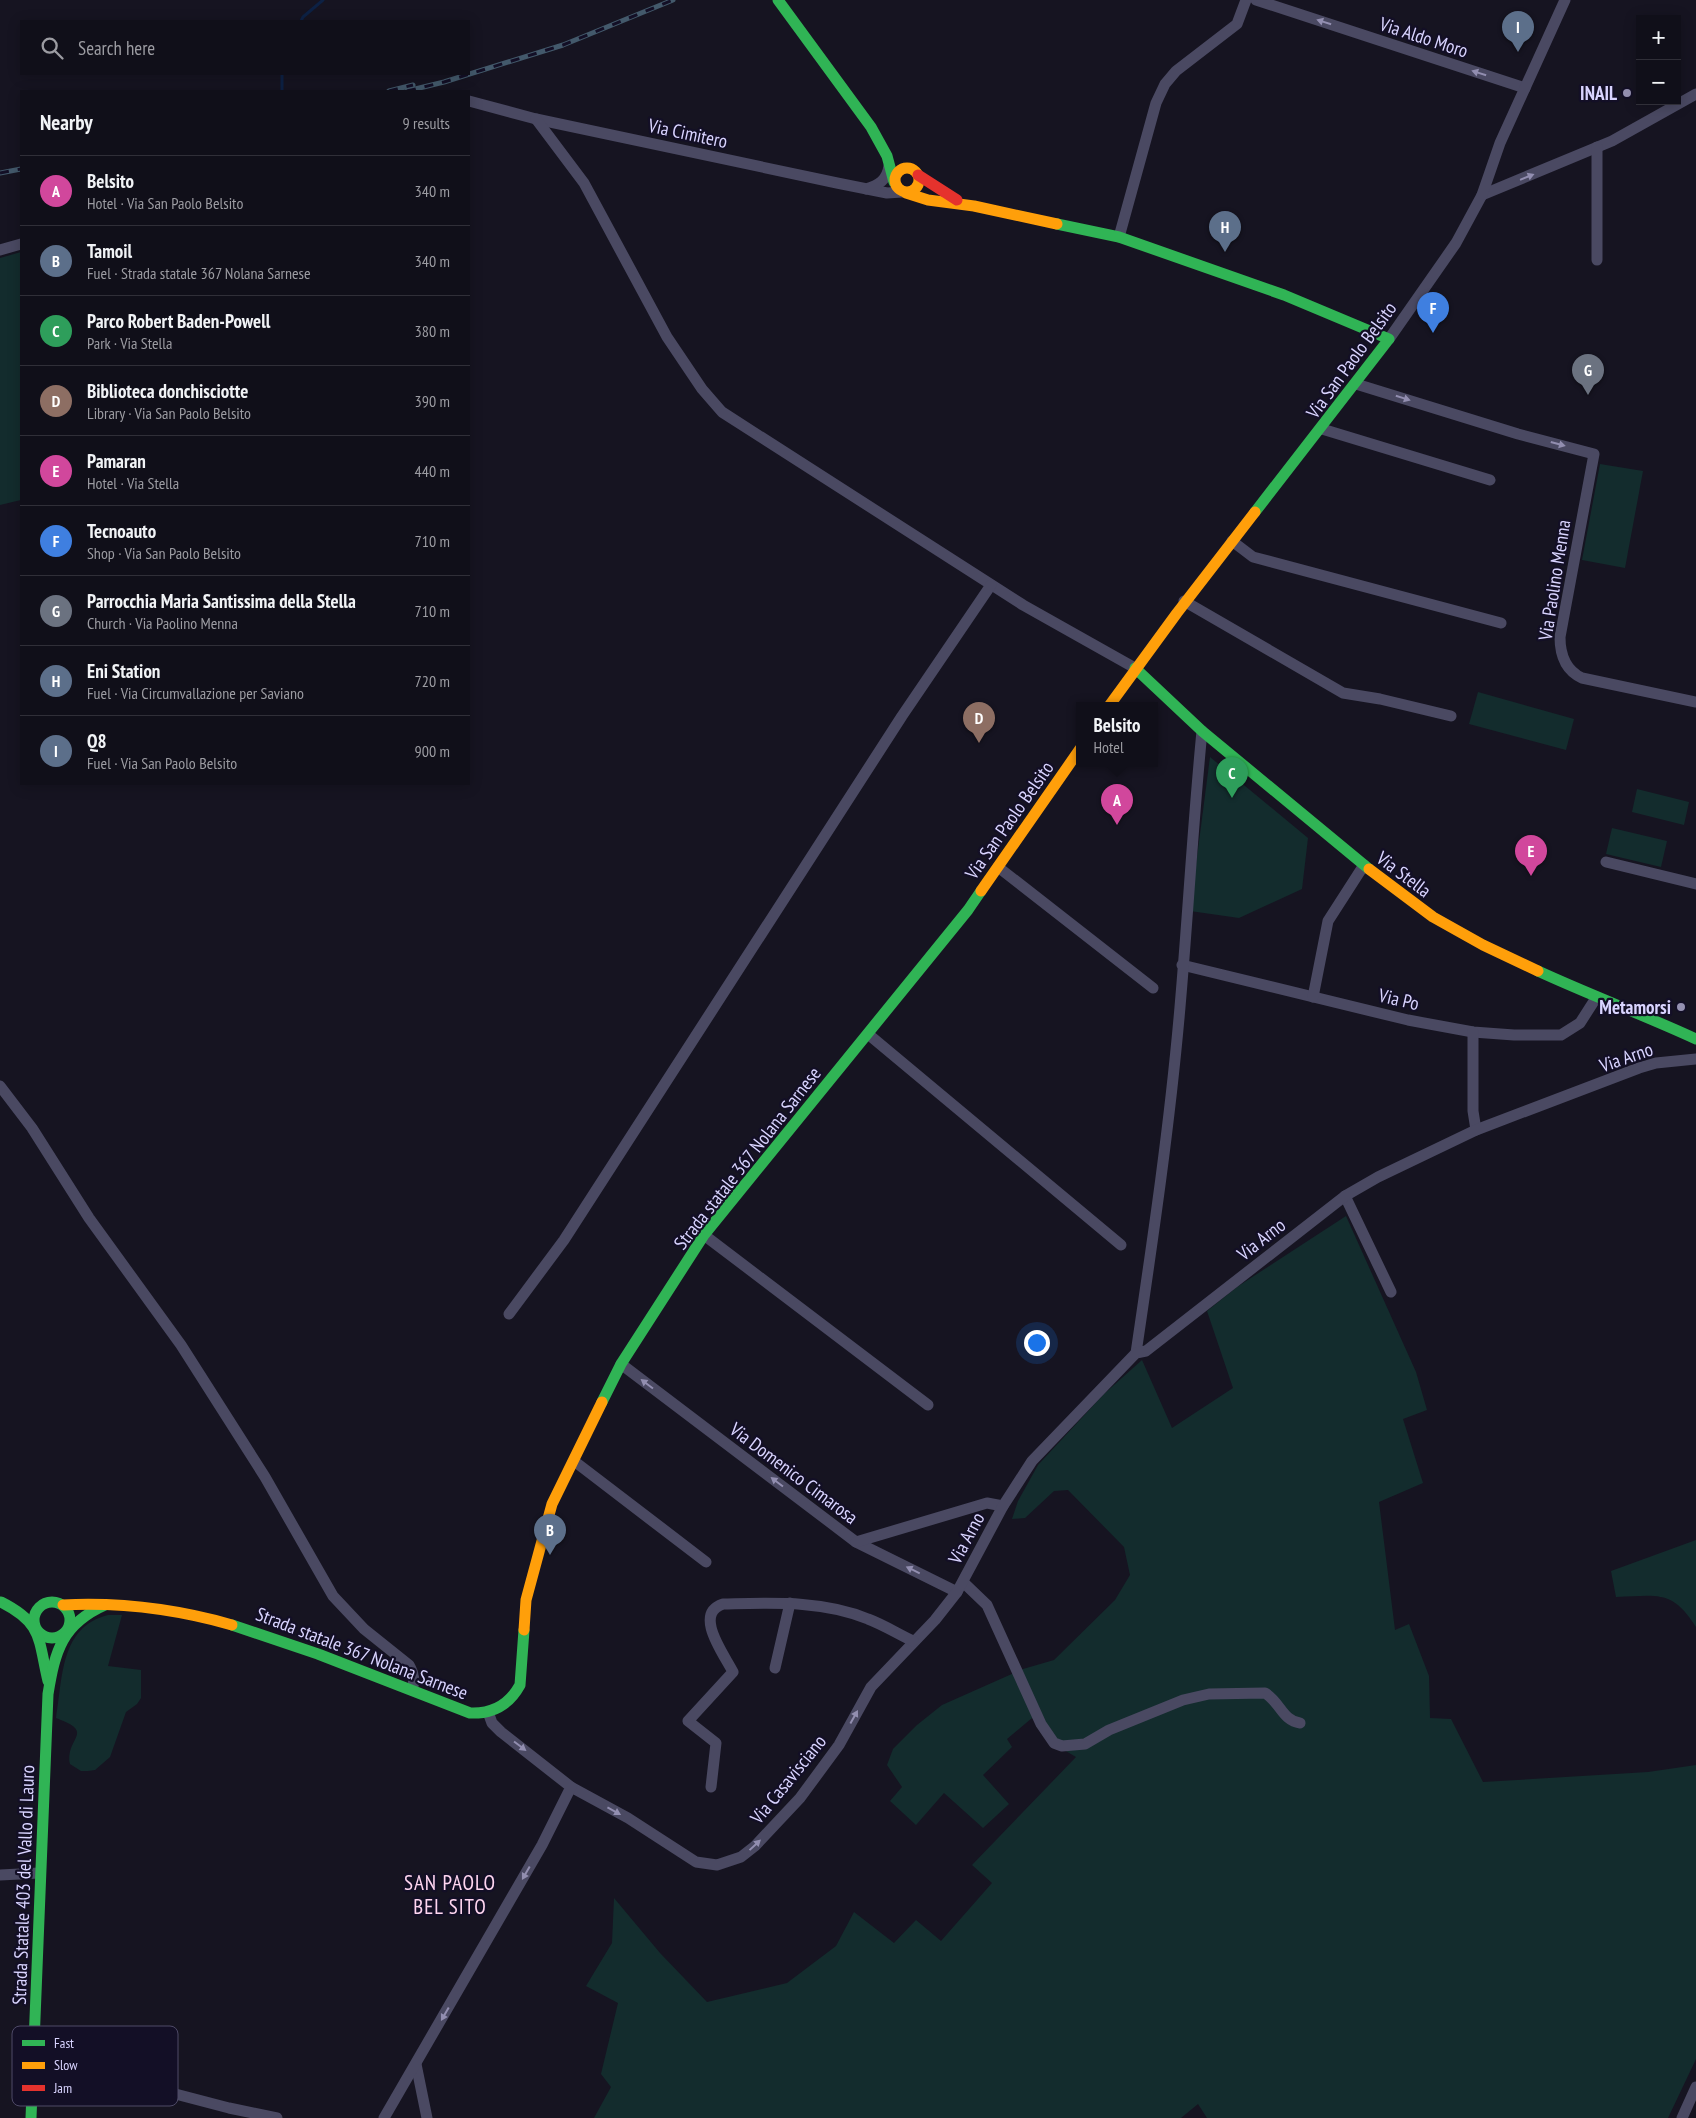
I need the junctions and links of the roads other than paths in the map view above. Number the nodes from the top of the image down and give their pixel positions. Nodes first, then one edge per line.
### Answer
1 (778, 0) edge
2 (1246, 0) edge
3 (1256, 0) edge
4 (1565, 0) edge
5 (1525, 88) junction
6 (1696, 94) edge
7 (470, 101) edge
8 (536, 119) junction
9 (871, 128) junction
10 (1597, 147) junction
11 (889, 162) junction
12 (914, 172) junction
13 (894, 182) junction
14 (866, 189) junction
15 (904, 192) junction
16 (1482, 196) junction
17 (974, 206) junction
18 (1120, 237) junction
19 (20, 244) edge
20 (0, 250) edge
21 (1597, 260) dead end
22 (1389, 339) junction
23 (1356, 384) junction
24 (1322, 429) junction
25 (1490, 480) dead end
26 (1232, 541) junction
27 (991, 585) junction
28 (1184, 601) junction
29 (1501, 623) dead end
30 (1136, 668) junction
31 (1112, 702) edge
32 (1696, 702) edge
33 (1451, 716) dead end
34 (1202, 731) junction
35 (1076, 755) edge
36 (1606, 862) dead end
37 (1364, 866) junction
38 (998, 867) junction
39 (1696, 884) edge
40 (968, 910) joint
41 (1182, 965) junction
42 (1153, 988) dead end
43 (1313, 997) junction
44 (1596, 998) junction
45 (1473, 1032) junction
46 (868, 1034) junction
47 (1696, 1039) edge
48 (1696, 1059) edge
49 (0, 1086) edge
50 (1476, 1130) junction
51 (1345, 1196) junction
52 (704, 1235) junction
53 (1121, 1245) dead end
54 (1391, 1292) dead end
55 (509, 1314) dead end
56 (1136, 1353) junction
57 (621, 1364) junction
58 (928, 1405) dead end
59 (574, 1461) junction
60 (1003, 1506) junction
61 (856, 1542) junction
62 (706, 1562) dead end
63 (960, 1587) junction
64 (0, 1602) edge
65 (45, 1602) junction
66 (790, 1603) junction
67 (109, 1604) junction
68 (64, 1605) junction
69 (36, 1629) junction
70 (67, 1630) junction
71 (913, 1641) junction
72 (776, 1668) dead end
73 (49, 1684) junction
74 (412, 1690) junction
75 (488, 1712) junction
76 (1300, 1723) dead end
77 (571, 1787) junction
78 (710, 1787) dead end
79 (39, 1873) junction
80 (0, 1875) edge
81 (35, 2026) edge
82 (416, 2064) junction
83 (1696, 2087) edge
84 (178, 2095) edge
85 (277, 2118) edge
86 (384, 2118) edge
87 (427, 2118) edge
88 (1682, 2118) edge

1 - 9 main road
2 - 18 street
5 -> 3 street, Via Aldo Moro
4 - 5 street, Via San Paolo Belsito
5 - 16 street, Via San Paolo Belsito
6 - 10 street
7 - 8 street, Via Cimitero
8 - 14 street, Via Cimitero
8 - 27 street
9 - 11 main road
9 - 12 main road
16 -> 10 street
10 - 21 street
11 - 13 main road
11 - 14 street
12 - 13 main road
12 - 15 main road
12 - 17 main road
13 - 15 main road
14 - 15 street, Via Cimitero
15 - 17 main road
16 - 22 street, Via San Paolo Belsito
17 - 18 main road
18 - 22 main road
19 - 20 street
22 - 23 main road, Via San Paolo Belsito
23 - 24 main road, Via San Paolo Belsito
23 -> 32 street, Via Paolino Menna
24 - 25 street
24 - 26 main road, Via San Paolo Belsito
26 - 28 main road, Via San Paolo Belsito
26 - 29 street
27 - 30 street
27 - 55 street
28 - 30 main road, Via San Paolo Belsito
28 - 33 street
30 - 31 main road, Via San Paolo Belsito
30 - 34 main road, Via Stella
34 - 37 main road, Via Stella
34 - 41 street
35 - 38 main road, Via San Paolo Belsito
36 - 39 street
37 - 43 street
37 - 44 main road, Via Stella
38 - 40 main road, Via San Paolo Belsito
38 - 42 street
40 - 46 main road, Strada statale 367 Nolana Sarnese
41 - 43 street, Via Po
41 - 56 street
43 - 45 street, Via Po
44 - 45 street, Via Po
44 - 47 main road, Via Stella
45 - 50 street
46 - 52 main road, Strada statale 367 Nolana Sarnese
46 - 53 street
48 - 50 street, Via Arno
49 - 74 street
50 - 51 street, Via Arno
51 - 54 street
51 - 56 street, Via Arno
52 - 57 main road, Strada statale 367 Nolana Sarnese
52 - 58 street
56 - 60 street, Via Arno
57 - 59 main road, Strada statale 367 Nolana Sarnese
61 -> 57 street, Via Domenico Cimarosa
59 - 62 street
59 - 75 main road, Strada statale 367 Nolana Sarnese
60 - 61 street
60 - 63 street, Via Arno
63 -> 61 street, Via Domenico Cimarosa
63 - 71 street, Via Casavisciano
63 - 76 street, Via Domenico Cimarosa
64 - 65 main road
64 - 69 main road
65 - 68 main road
65 - 69 main road
66 - 71 street
66 - 72 street
66 - 78 street
67 - 68 main road, Strada statale 367 Nolana Sarnese
67 - 70 main road
67 - 74 main road, Strada statale 367 Nolana Sarnese
68 - 70 main road
69 - 70 main road
69 - 73 main road, Strada Statale 403 del Vallo di Lauro
70 - 73 main road, Strada Statale 403 del Vallo di Lauro
77 -> 71 street, Via Casavisciano
73 - 79 main road, Strada Statale 403 del Vallo di Lauro
74 - 75 main road, Strada statale 367 Nolana Sarnese
75 -> 77 street, Via Casavisciano
77 -> 82 street
79 - 80 street
79 - 81 main road, Strada Statale 403 del Vallo di Lauro
82 - 86 street
82 - 87 street
83 - 88 street
84 - 85 street

